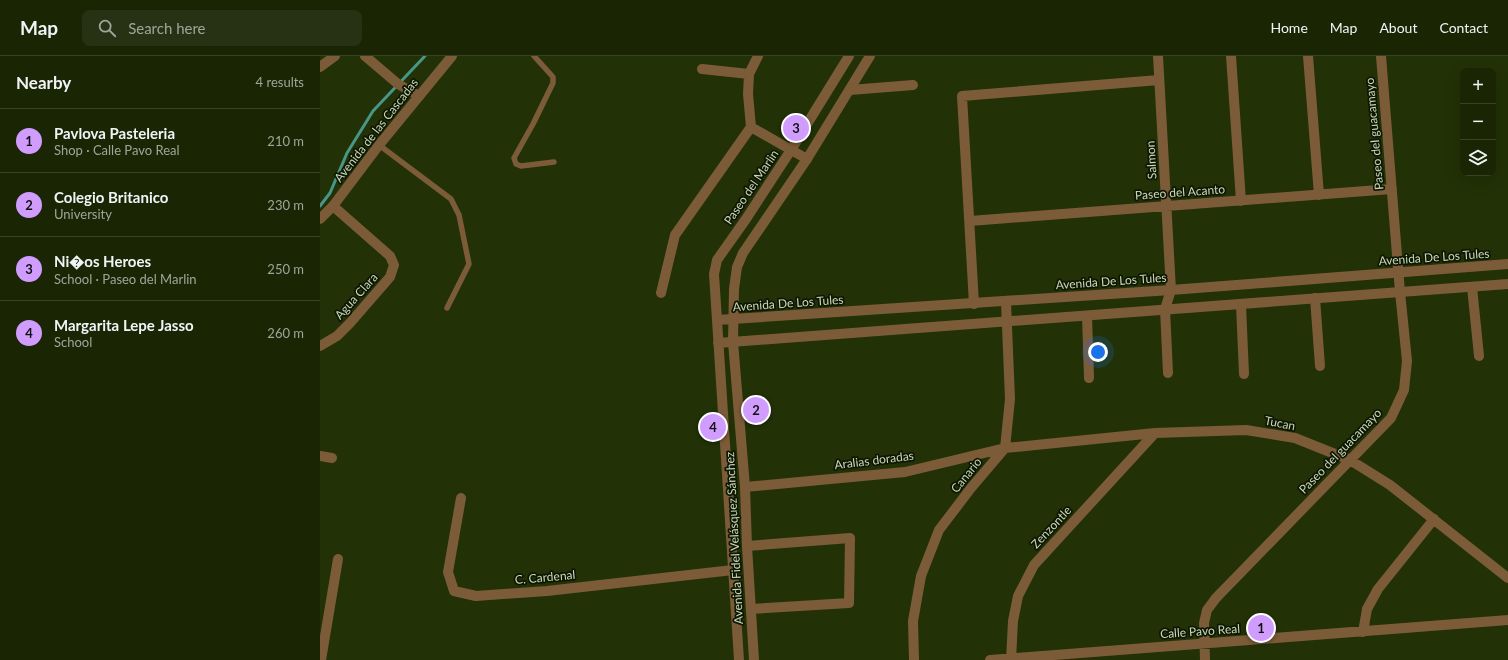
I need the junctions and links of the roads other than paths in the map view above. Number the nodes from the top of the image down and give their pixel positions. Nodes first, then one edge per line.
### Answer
1 (335, 56) edge
2 (365, 56) edge
3 (452, 56) edge
4 (534, 56) edge
5 (758, 56) edge
6 (849, 56) edge
7 (870, 56) edge
8 (1158, 56) edge
9 (1231, 56) edge
10 (1308, 56) edge
11 (1381, 56) edge
12 (320, 67) edge
13 (702, 69) dead end
14 (749, 74) junction
15 (1159, 80) junction
16 (913, 85) dead end
17 (850, 90) junction
18 (419, 96) junction
19 (751, 127) junction
20 (379, 145) junction
21 (791, 150) junction
22 (807, 159) junction
23 (554, 162) dead end
24 (1392, 189) junction
25 (1319, 195) junction
26 (1241, 201) junction
27 (333, 206) junction
28 (1166, 206) junction
29 (320, 219) edge
30 (970, 221) junction
31 (1508, 264) edge
32 (1399, 273) junction
33 (1508, 284) edge
34 (1472, 287) junction
35 (1171, 290) junction
36 (1400, 292) junction
37 (661, 293) dead end
38 (1315, 298) junction
39 (1006, 302) junction
40 (974, 304) junction
41 (1241, 305) junction
42 (447, 308) dead end
43 (1166, 310) junction
44 (1087, 316) junction
45 (732, 319) junction
46 (716, 320) junction
47 (1006, 322) junction
48 (733, 342) junction
49 (718, 343) junction
50 (320, 346) edge
51 (1478, 356) dead end
52 (1320, 366) dead end
53 (1168, 373) dead end
54 (1244, 374) dead end
55 (1090, 378) dead end
56 (1155, 434) junction
57 (1005, 448) junction
58 (320, 456) edge
59 (332, 458) dead end
60 (1350, 460) junction
61 (745, 487) junction
62 (461, 498) dead end
63 (1434, 520) junction
64 (747, 546) junction
65 (338, 558) dead end
66 (733, 570) junction
67 (1508, 578) edge
68 (751, 609) junction
69 (1508, 620) edge
70 (1363, 632) junction
71 (1204, 644) junction
72 (1011, 659) edge
73 (321, 660) edge
74 (739, 660) edge
75 (754, 660) edge
76 (914, 660) edge
77 (990, 660) edge
78 (1205, 660) edge

1 - 12 street
2 - 18 street
3 - 18 street, Avenida de las Cascadas
4 - 23 lane
5 - 14 street
6 - 21 street, Paseo del Marlin
7 - 17 street
8 - 15 street, Salmon
9 - 26 street
10 - 25 street
11 - 24 street, Paseo del guacamayo
13 - 14 street
14 - 19 street
15 - 28 street, Salmon
15 - 30 street
16 - 17 street
17 - 22 street
18 - 20 street, Avenida de las Cascadas
19 - 21 street
19 - 37 street
20 - 27 street, Avenida de las Cascadas
20 - 42 lane
21 - 22 street
21 - 46 street, Paseo del Marlin
22 - 45 street
24 - 25 street, Paseo del Acanto
24 - 32 street, Paseo del guacamayo
25 - 26 street, Paseo del Acanto
26 - 28 street, Paseo del Acanto
27 - 29 street, Avenida de las Cascadas
27 - 50 street, Agua Clara
28 - 30 street, Paseo del Acanto
28 - 35 street, Salmon
30 - 40 street
31 - 32 street, Avenida De Los Tules
32 - 35 street, Avenida De Los Tules
32 - 36 street, Paseo del guacamayo
33 - 34 street
34 - 36 street
34 - 51 street
35 - 39 street, Avenida De Los Tules
35 - 43 street, Salmon
36 - 38 street
36 - 60 street, Paseo del guacamayo
38 - 41 street
38 - 52 street
39 - 40 street, Avenida De Los Tules
39 - 47 street
40 - 45 street, Avenida De Los Tules
41 - 43 street
41 - 54 street
43 - 44 street
43 - 53 street, Salmon
44 - 47 street
44 - 55 street
45 - 46 street, Avenida De Los Tules
45 - 48 street, Avenida Fidel Velásquez Sánchez
46 - 49 street, Avenida Fidel Velásquez Sánchez
47 - 48 street
47 - 57 street
48 - 49 street
48 - 61 street, Avenida Fidel Velásquez Sánchez
49 - 66 street, Avenida Fidel Velásquez Sánchez
56 - 57 street, Tucan
56 - 60 street, Tucan
56 - 72 street, Zenzontle
57 - 61 street, Aralias doradas
57 - 76 street, Canario
58 - 59 street
60 - 63 street, Tucan
60 - 71 street, Paseo del guacamayo
61 - 64 street, Avenida Fidel Velásquez Sánchez
62 - 66 street, C. Cardenal
63 - 67 street, Tucan
63 - 70 street
64 - 68 street, Avenida Fidel Velásquez Sánchez
64 - 68 street
65 - 73 street
66 - 74 street, Avenida Fidel Velásquez Sánchez
68 - 75 street, Avenida Fidel Velásquez Sánchez
69 - 70 street, Calle Pavo Real
70 - 71 street, Calle Pavo Real
71 - 72 street, Calle Pavo Real
71 - 78 street, Paseo del guacamayo
72 - 77 street, Calle Pavo Real

